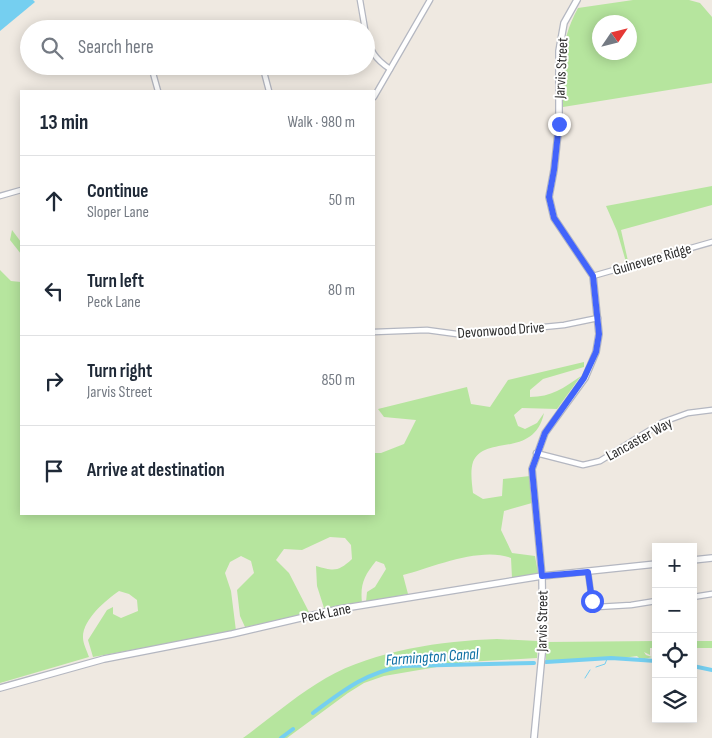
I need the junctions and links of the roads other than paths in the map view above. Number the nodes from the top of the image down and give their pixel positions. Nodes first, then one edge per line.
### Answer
1 (360, 0) edge
2 (430, 0) edge
3 (577, 0) edge
4 (363, 20) edge
5 (375, 58) edge
6 (390, 69) junction
7 (154, 75) edge
8 (265, 75) edge
9 (158, 90) edge
10 (269, 90) edge
11 (375, 95) edge
12 (20, 190) edge
13 (0, 196) edge
14 (712, 242) edge
15 (593, 276) junction
16 (599, 318) junction
17 (375, 332) edge
18 (712, 410) edge
19 (536, 453) junction
20 (712, 558) edge
21 (697, 560) edge
22 (652, 564) edge
23 (588, 572) junction
24 (542, 576) junction
25 (712, 594) edge
26 (697, 596) edge
27 (652, 602) edge
28 (0, 688) edge
29 (534, 738) edge

1 - 4 street
2 - 6 street
3 - 15 street, Jarvis Street
5 - 6 street
6 - 11 street
7 - 9 street
8 - 10 street
12 - 13 street
14 - 15 street, Guinevere Ridge
15 - 16 street, Jarvis Street
16 - 17 street, Devonwood Drive
16 - 19 street, Jarvis Street
18 - 19 street, Lancaster Way
19 - 24 street, Jarvis Street
20 - 21 street
22 - 23 street, Peck Lane
23 - 24 street, Peck Lane
23 - 27 street
24 - 28 street, Peck Lane
24 - 29 street, Jarvis Street
25 - 26 street

